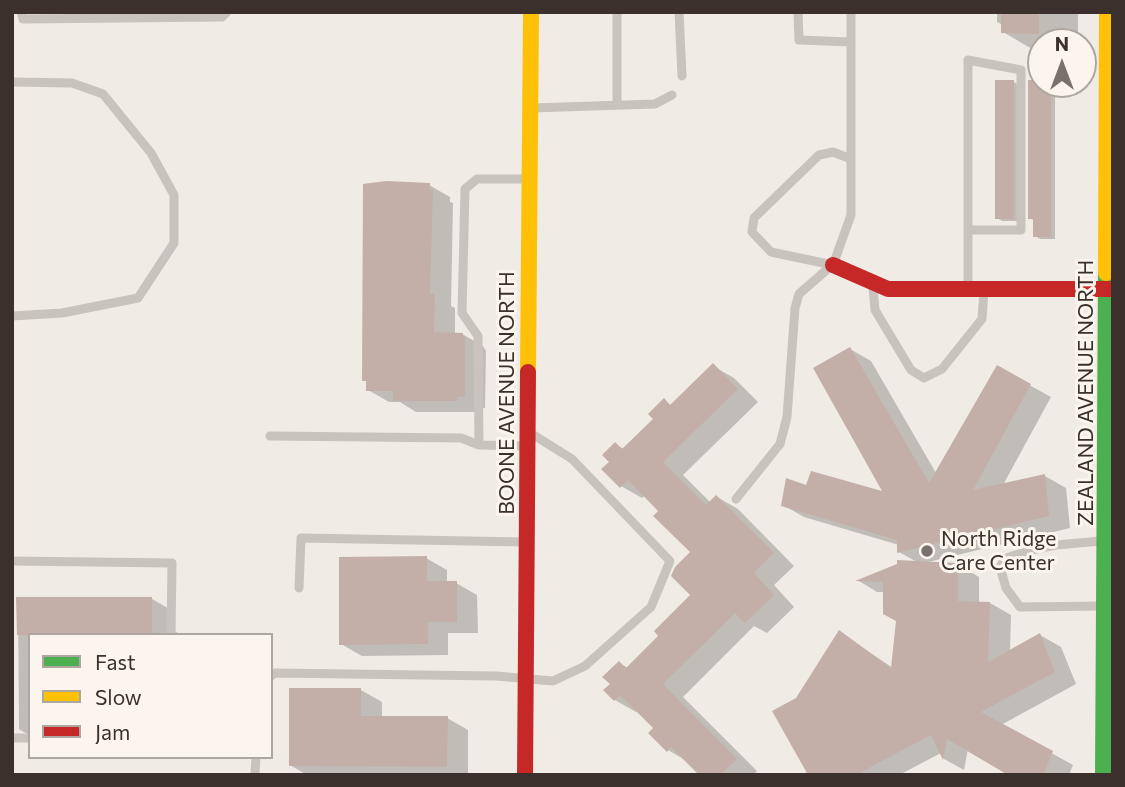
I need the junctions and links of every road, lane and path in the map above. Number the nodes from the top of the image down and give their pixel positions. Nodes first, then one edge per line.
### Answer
1 (21, 12) edge
2 (227, 12) edge
3 (531, 12) edge
4 (617, 12) edge
5 (679, 12) edge
6 (798, 12) edge
7 (851, 12) edge
8 (1109, 16) edge
9 (851, 43) junction
10 (682, 76) dead end
11 (12, 82) edge
12 (672, 95) dead end
13 (617, 105) junction
14 (530, 108) junction
15 (851, 159) junction
16 (530, 179) junction
17 (968, 230) junction
18 (832, 265) junction
19 (873, 282) junction
20 (976, 289) junction
21 (1110, 289) edge
22 (12, 316) edge
23 (270, 436) dead end
24 (528, 439) junction
25 (479, 445) junction
26 (736, 499) dead end
27 (1106, 541) junction
28 (527, 542) junction
29 (12, 561) edge
30 (299, 588) dead end
31 (1106, 605) junction
32 (171, 633) edge
33 (273, 674) edge
34 (525, 679) junction
35 (525, 775) edge
36 (1104, 775) edge

1 - 2 lane
3 - 14 street, BOONE AVENUE NORTH
4 - 13 lane
5 - 10 lane
6 - 9 lane
7 - 9 lane
8 - 21 street, ZEALAND AVENUE NORTH
9 - 15 lane
11 - 22 lane
12 - 13 lane
13 - 14 lane
14 - 16 street, BOONE AVENUE NORTH
15 - 18 lane
15 - 18 lane
16 - 24 street, BOONE AVENUE NORTH
16 - 25 lane
17 - 17 lane
17 - 20 lane
18 - 19 street
18 - 26 lane
19 - 20 street
19 - 20 lane
20 - 21 street
21 - 27 street, ZEALAND AVENUE NORTH
23 - 25 lane
24 - 25 lane
24 - 28 street, BOONE AVENUE NORTH
24 - 34 lane
27 - 31 street, ZEALAND AVENUE NORTH
27 - 31 lane
28 - 30 lane
28 - 34 street, BOONE AVENUE NORTH
29 - 32 lane
31 - 36 street, ZEALAND AVENUE NORTH
33 - 34 lane
34 - 35 street, BOONE AVENUE NORTH

